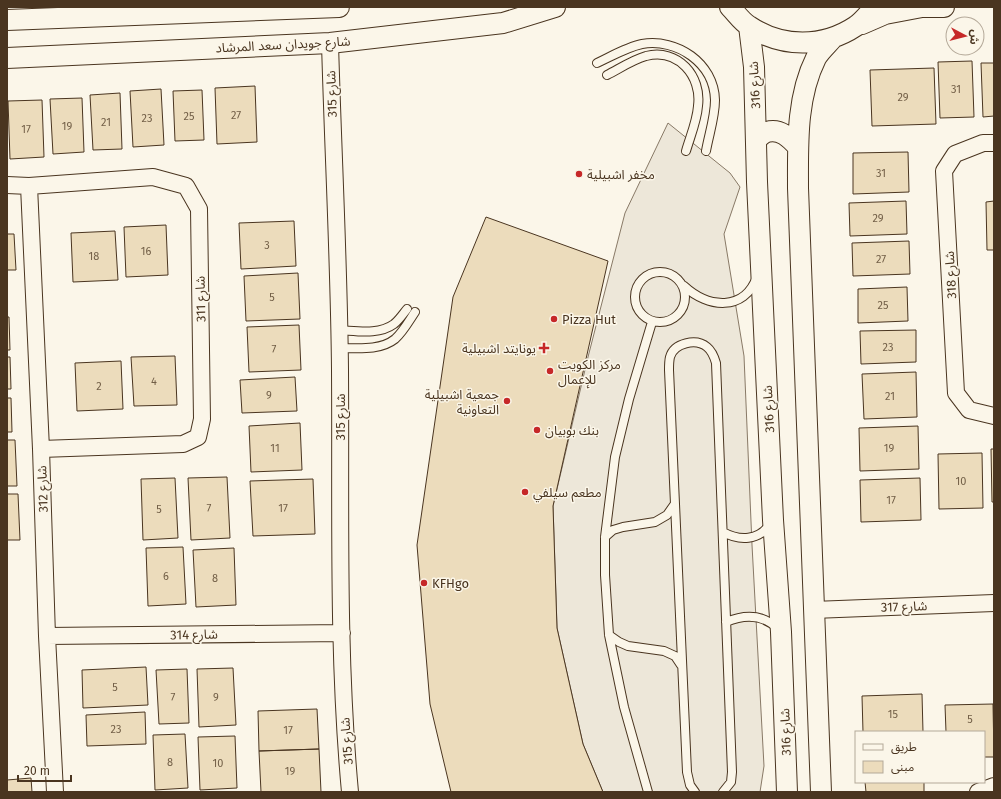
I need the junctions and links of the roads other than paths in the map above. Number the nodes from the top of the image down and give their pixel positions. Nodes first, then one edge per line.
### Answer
1 (339, 7) edge
2 (555, 7) edge
3 (730, 7) edge
4 (875, 7) edge
5 (944, 7) edge
6 (125, 11) edge
7 (7, 20) edge
8 (749, 26) junction
9 (856, 26) junction
10 (832, 38) junction
11 (330, 43) junction
12 (7, 58) edge
13 (597, 63) dead end
14 (607, 75) dead end
15 (756, 140) junction
16 (994, 143) edge
17 (798, 147) junction
18 (686, 151) dead end
19 (706, 151) dead end
20 (7, 185) edge
21 (29, 186) junction
22 (761, 265) junction
23 (683, 286) junction
24 (652, 322) junction
25 (339, 330) junction
26 (340, 348) junction
27 (994, 416) edge
28 (41, 449) junction
29 (674, 505) junction
30 (773, 520) junction
31 (723, 532) junction
32 (605, 537) junction
33 (994, 603) edge
34 (814, 610) junction
35 (726, 622) junction
36 (781, 632) junction
37 (342, 633) junction
38 (610, 635) junction
39 (47, 636) junction
40 (681, 665) junction
41 (994, 786) edge
42 (55, 792) edge
43 (350, 792) edge
44 (648, 792) edge
45 (695, 792) edge
46 (723, 792) edge
47 (787, 792) edge
48 (821, 792) edge
49 (978, 792) edge

1 - 6 street
2 - 11 street, شارع جويدان سعد المرشاد
3 - 8 street
4 - 9 street
5 - 9 street
6 - 7 street
8 - 10 street
8 - 15 street, شارع 316
9 - 10 street
10 - 17 street
11 - 12 street, شارع جويدان سعد المرشاد
11 - 25 street, شارع 315
13 - 19 lane
14 - 18 lane
15 - 17 street
15 - 22 street, شارع 316
16 - 27 street, شارع 318
17 - 34 street
20 - 21 street, شارع 311
21 - 28 street, شارع 312
21 - 28 street, شارع 311
22 - 23 lane
22 - 30 street, شارع 316
23 - 24 lane
23 - 24 lane
24 - 32 lane
25 - 26 street, شارع 315
25 - 26 lane
26 - 37 street, شارع 315
28 - 39 street, شارع 312
29 - 31 lane
29 - 32 lane
29 - 40 lane
30 - 31 lane
30 - 36 street, شارع 316
31 - 35 lane
32 - 38 lane
33 - 34 street, شارع 317
34 - 48 street
35 - 36 lane
35 - 46 lane
36 - 47 street, شارع 316
37 - 39 street, شارع 314
37 - 43 street, شارع 315
38 - 40 lane
38 - 44 lane
39 - 42 street, شارع 312
40 - 45 lane
41 - 49 street

